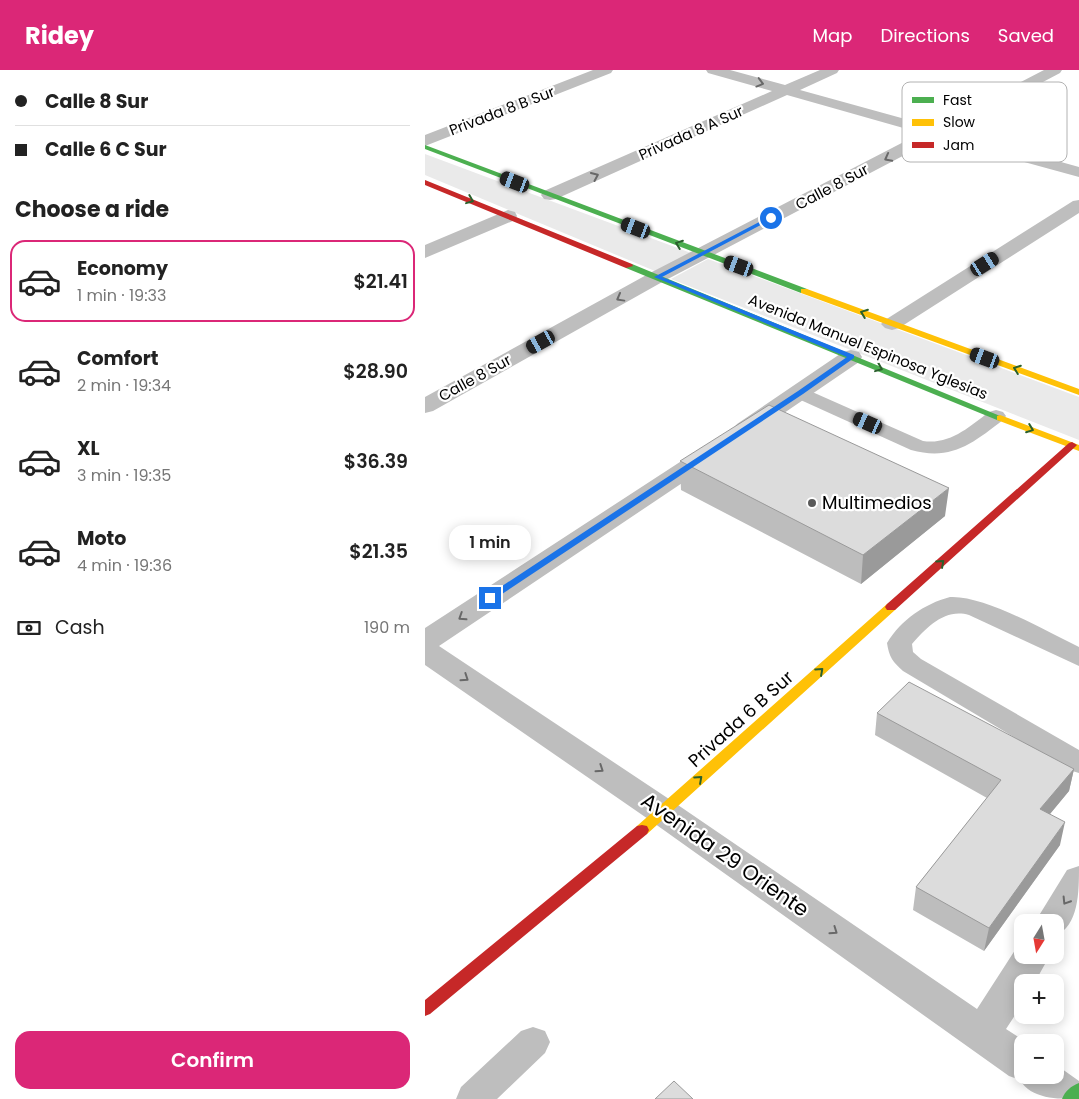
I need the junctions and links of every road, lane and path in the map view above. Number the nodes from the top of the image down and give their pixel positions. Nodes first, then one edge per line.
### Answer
1 (606, 70) edge
2 (713, 70) edge
3 (832, 70) edge
4 (1055, 70) edge
5 (1032, 82) edge
6 (787, 90) junction
7 (902, 122) edge
8 (425, 141) edge
9 (425, 147) edge
10 (902, 150) edge
11 (1044, 162) edge
12 (1079, 172) edge
13 (425, 182) edge
14 (550, 195) junction
15 (1079, 205) edge
16 (508, 216) junction
17 (425, 252) edge
18 (704, 253) junction
19 (657, 277) junction
20 (892, 324) junction
21 (851, 356) junction
22 (1079, 392) edge
23 (801, 393) junction
24 (425, 406) edge
25 (996, 416) junction
26 (1076, 447) edge
27 (425, 642) edge
28 (425, 651) edge
29 (1079, 657) edge
30 (1079, 762) edge
31 (663, 812) junction
32 (1079, 880) edge
33 (1058, 914) edge
34 (1026, 964) edge
35 (425, 1009) edge
36 (982, 1034) junction
37 (533, 1042) dead end
38 (1014, 1057) edge
39 (1050, 1084) edge
40 (1079, 1091) edge
41 (473, 1099) edge
42 (1070, 1099) edge

1 - 8 street, Privada 8 B Sur
2 -> 6 street
3 - 6 street, Privada 8 A Sur
4 - 5 street, Calle 8 Sur
6 - 7 street
14 -> 6 street, Privada 8 A Sur
9 - 14 main road, Avenida Manuel Espinosa Yglesias
10 -> 18 street, Calle 8 Sur
11 - 12 street
13 -> 16 main road, Avenida Manuel Espinosa Yglesias
18 -> 14 main road, Avenida Manuel Espinosa Yglesias
15 - 20 street
16 - 17 street
16 - 19 main road, Avenida Manuel Espinosa Yglesias
18 - 19 street, Calle 8 Sur
20 -> 18 main road, Avenida Manuel Espinosa Yglesias
19 - 21 main road, Avenida Manuel Espinosa Yglesias
19 -> 24 street, Calle 8 Sur
22 -> 20 main road, Avenida Manuel Espinosa Yglesias
21 - 23 street
21 -> 25 main road, Avenida Manuel Espinosa Yglesias
23 - 25 lane
23 -> 27 street
25 -> 26 main road, Avenida Manuel Espinosa Yglesias
31 -> 26 main road, Privada 6 B Sur
28 -> 31 street, Avenida 29 Oriente
29 - 30 lane
31 - 35 main road, Privada 6 B Sur
31 -> 36 street, Avenida 29 Oriente
32 -> 33 street
34 - 36 street
36 - 38 street, Avenida 29 Oriente
37 - 41 lane
39 - 42 street
40 - 42 main road

